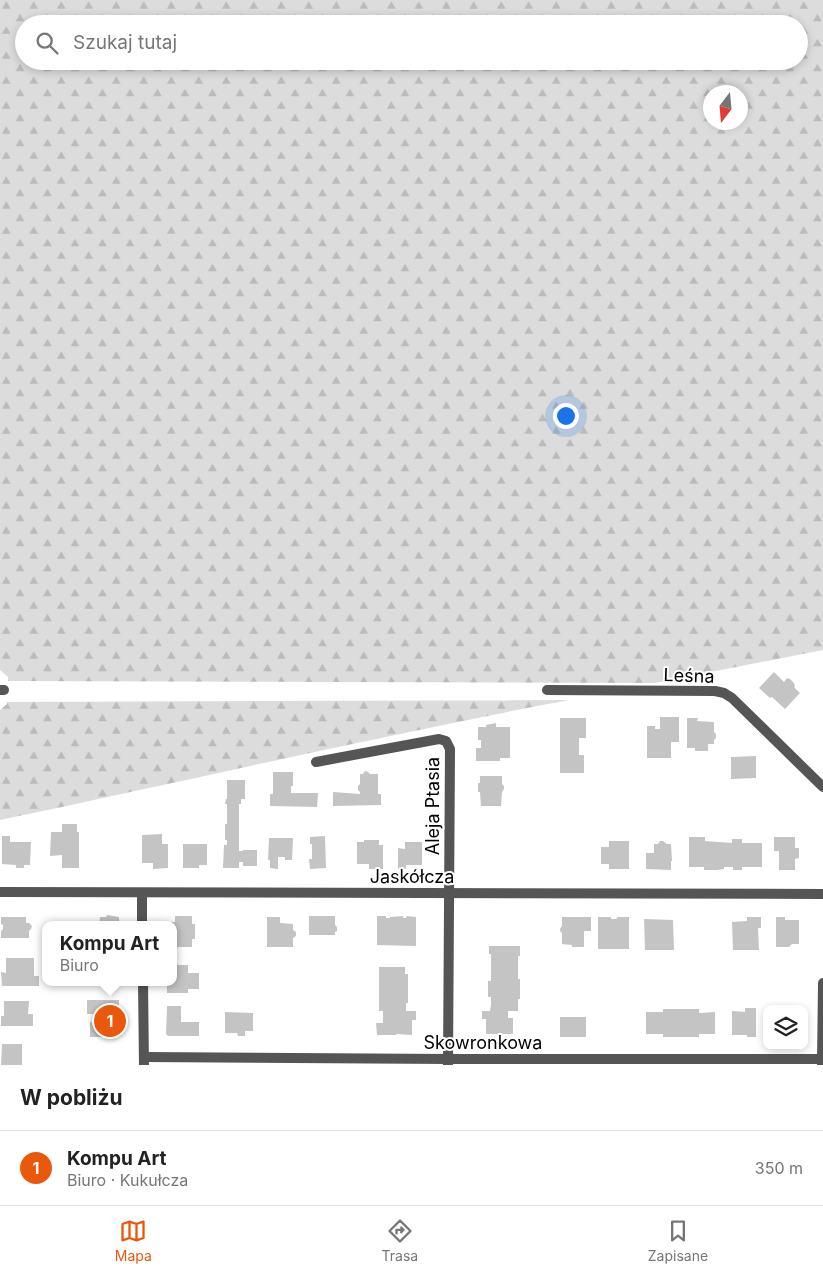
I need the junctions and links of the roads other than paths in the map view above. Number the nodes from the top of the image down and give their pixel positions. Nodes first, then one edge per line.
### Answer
1 (547, 690) dead end
2 (316, 762) dead end
3 (823, 787) edge
4 (0, 892) edge
5 (142, 893) junction
6 (448, 893) junction
7 (823, 894) edge
8 (142, 921) edge
9 (823, 983) edge
10 (143, 986) edge
11 (822, 1059) edge
12 (144, 1061) edge
13 (448, 1062) edge
14 (822, 1065) edge

1 - 3 street, Leśna
2 - 6 street, Aleja Ptasia
4 - 5 street, Jaskółcza
5 - 6 street, Jaskółcza
5 - 8 street
6 - 7 street, Jaskółcza
6 - 13 street, Aleja Ptasia
9 - 11 street
10 - 12 street
11 - 13 street, Skowronkowa
11 - 14 street
12 - 13 street, Skowronkowa

